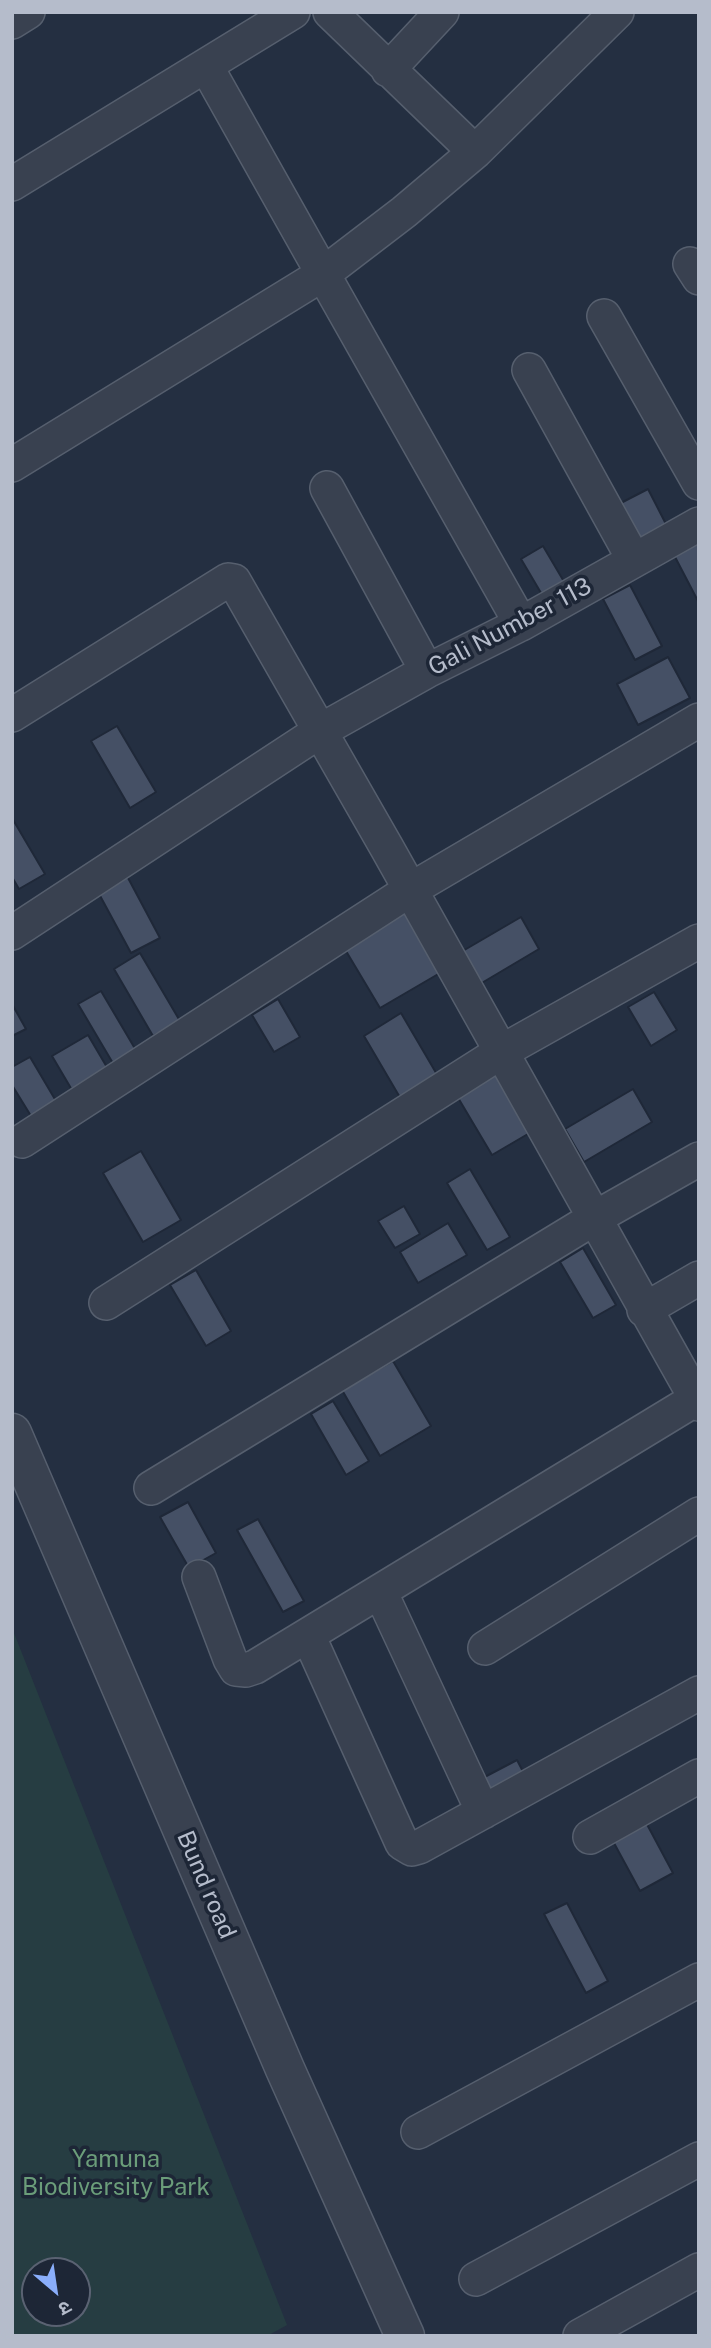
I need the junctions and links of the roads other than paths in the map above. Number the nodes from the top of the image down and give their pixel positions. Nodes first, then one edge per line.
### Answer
1 (28, 12) edge
2 (293, 12) edge
3 (330, 12) edge
4 (442, 12) edge
5 (617, 12) edge
6 (12, 22) edge
7 (206, 66) junction
8 (388, 70) junction
9 (475, 152) junction
10 (12, 184) edge
11 (323, 274) junction
12 (604, 316) dead end
13 (528, 370) dead end
14 (12, 465) edge
15 (699, 483) edge
16 (327, 488) dead end
17 (699, 524) edge
18 (634, 560) junction
19 (521, 624) junction
20 (427, 671) junction
21 (12, 715) edge
22 (699, 720) edge
23 (320, 731) junction
24 (410, 890) junction
25 (12, 933) edge
26 (699, 941) edge
27 (500, 1052) junction
28 (22, 1141) dead end
29 (699, 1159) edge
30 (593, 1219) junction
31 (699, 1279) edge
32 (106, 1303) dead end
33 (644, 1310) junction
34 (697, 1402) edge
35 (12, 1433) edge
36 (151, 1488) dead end
37 (699, 1514) edge
38 (199, 1577) dead end
39 (380, 1591) junction
40 (308, 1635) junction
41 (485, 1648) dead end
42 (699, 1693) edge
43 (699, 1776) edge
44 (483, 1812) junction
45 (590, 1837) dead end
46 (699, 1980) edge
47 (418, 2132) dead end
48 (699, 2160) edge
49 (699, 2270) edge
50 (476, 2278) dead end
51 (405, 2336) edge
52 (580, 2336) edge

1 - 6 street
2 - 7 street
3 - 8 street
4 - 8 street
5 - 9 street
7 - 10 street
7 - 11 street
8 - 9 street
9 - 11 street
11 - 14 street
11 - 19 street
12 - 15 street
13 - 18 street
16 - 20 street
17 - 18 street, Gali Number 113
18 - 19 street, Gali Number 113
19 - 20 street, Gali Number 113
20 - 23 street, Gali Number 113
21 - 23 street
22 - 24 street
23 - 24 street
23 - 25 street, Gali Number 113
24 - 27 street
24 - 28 street
26 - 27 street
27 - 30 street
27 - 32 street
29 - 30 street
30 - 33 street
30 - 36 street
31 - 33 street
33 - 34 street
34 - 39 street
35 - 51 street, Bund road
37 - 41 street
38 - 40 street
39 - 40 street
39 - 44 street
40 - 44 street
42 - 44 street
43 - 45 street
46 - 47 street
48 - 50 street
49 - 52 street

